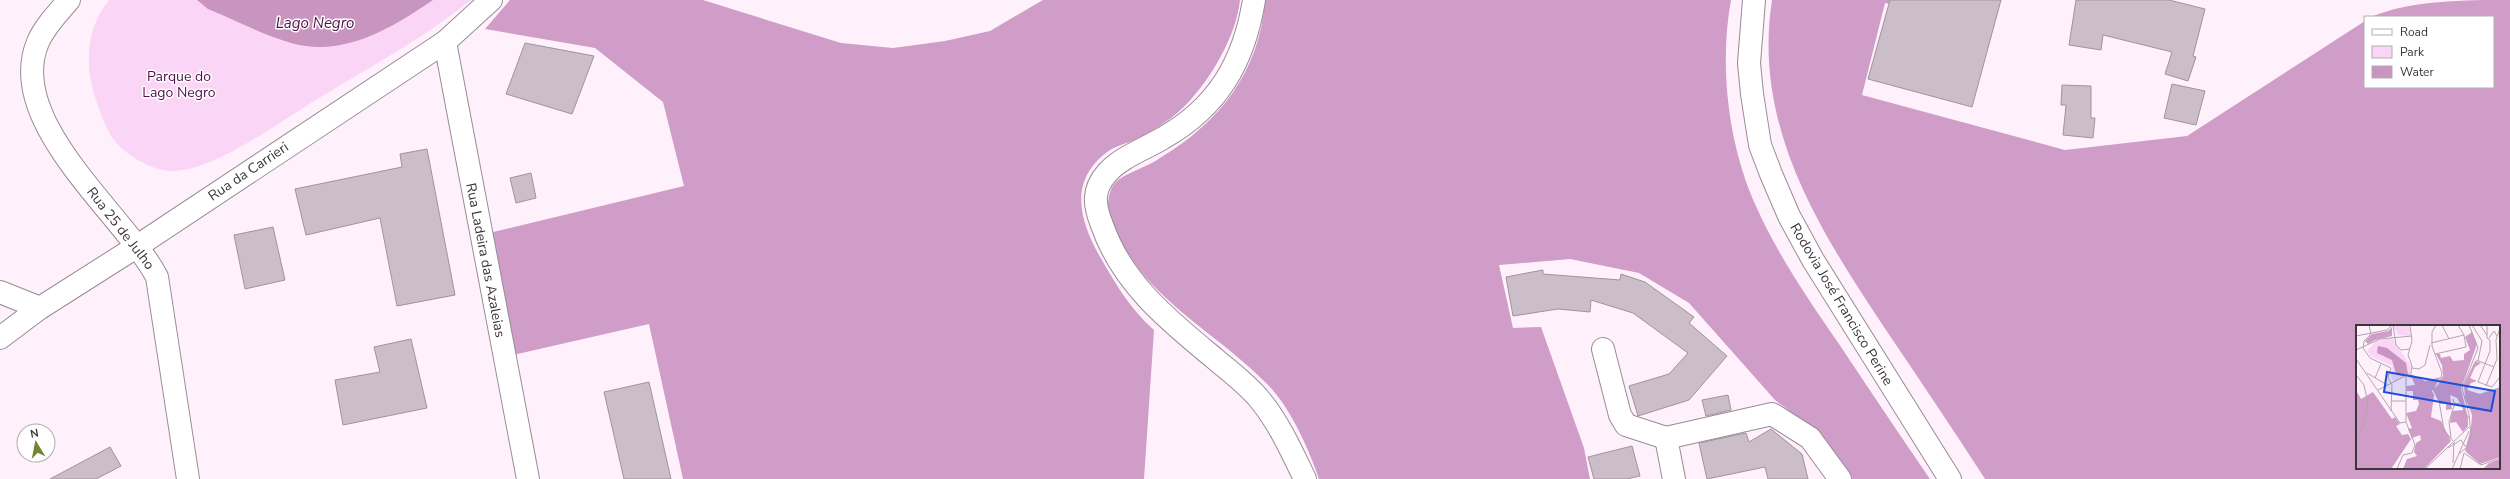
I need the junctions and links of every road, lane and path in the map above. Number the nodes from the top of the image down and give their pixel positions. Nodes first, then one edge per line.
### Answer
1 (69, 0) edge
2 (492, 0) edge
3 (1254, 0) edge
4 (1754, 0) edge
5 (445, 42) junction
6 (136, 247) junction
7 (0, 292) edge
8 (40, 308) junction
9 (0, 338) edge
10 (1603, 349) dead end
11 (1666, 438) junction
12 (188, 479) edge
13 (528, 479) edge
14 (1305, 479) edge
15 (1674, 479) edge
16 (1840, 479) edge
17 (1950, 479) edge

1 - 6 street, Rua 25 de Julho
2 - 5 street, Rua da Carrieri
3 - 14 street
4 - 17 street, Rodovia José Francisco Perine
5 - 6 street, Rua da Carrieri
5 - 13 street, Rua Ladeira das Azaleias
6 - 8 street, Rua da Carrieri
6 - 12 street, Rua 25 de Julho
7 - 8 street
8 - 9 street, Rua da Carrieri
10 - 11 street
11 - 15 street
11 - 16 street

